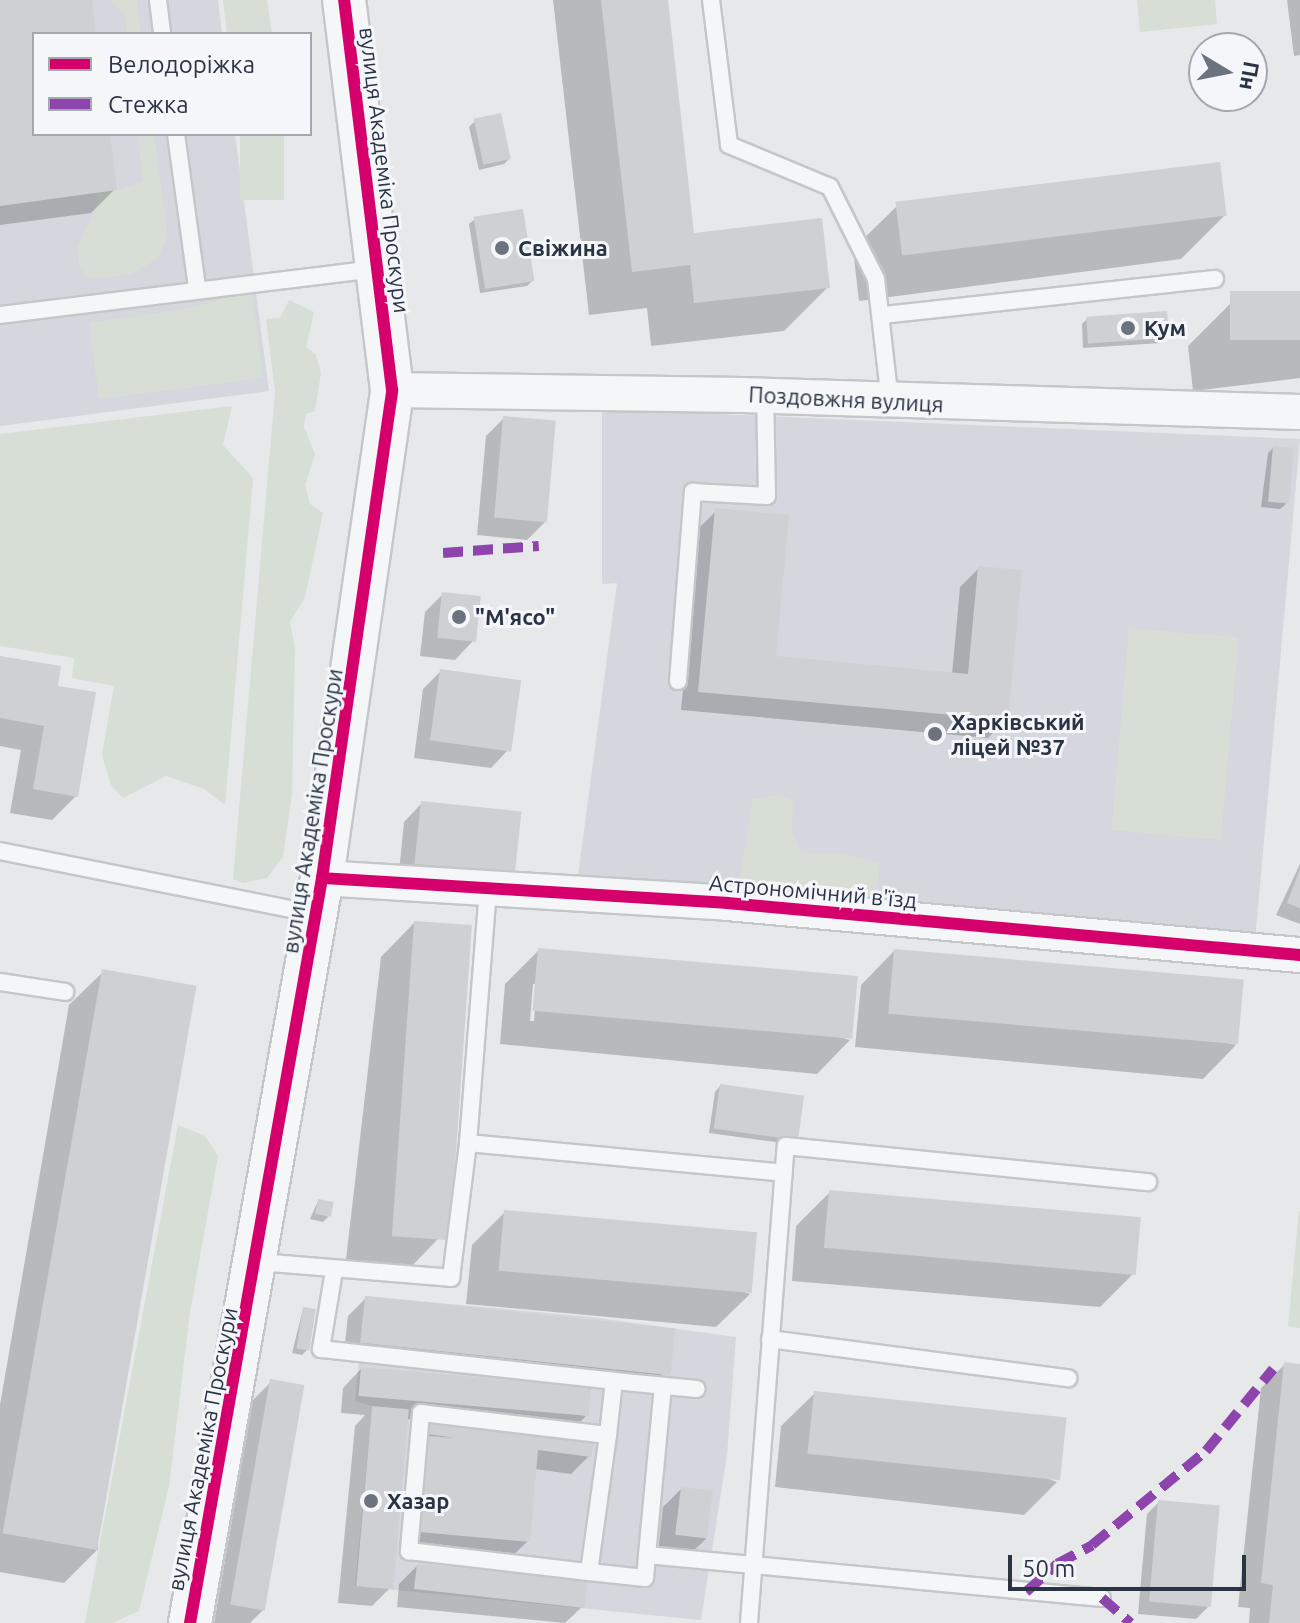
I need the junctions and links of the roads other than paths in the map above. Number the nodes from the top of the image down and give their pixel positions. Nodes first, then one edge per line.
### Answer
1 (158, 0) edge
2 (344, 0) edge
3 (711, 0) edge
4 (162, 32) edge
5 (176, 136) edge
6 (377, 269) junction
7 (1215, 279) dead end
8 (197, 288) junction
9 (0, 315) edge
10 (883, 315) junction
11 (392, 390) junction
12 (765, 396) junction
13 (890, 403) junction
14 (1300, 412) edge
15 (678, 681) dead end
16 (0, 851) edge
17 (488, 889) junction
18 (319, 896) junction
19 (1300, 955) edge
20 (0, 982) edge
21 (65, 992) dead end
22 (468, 1143) junction
23 (784, 1173) junction
24 (1148, 1182) dead end
25 (258, 1262) junction
26 (334, 1271) junction
27 (770, 1339) junction
28 (1068, 1378) dead end
29 (614, 1381) junction
30 (663, 1386) junction
31 (697, 1389) dead end
32 (608, 1435) junction
33 (647, 1555) junction
34 (754, 1565) junction
35 (589, 1572) junction
36 (1102, 1598) dead end
37 (190, 1623) edge
38 (749, 1623) edge

1 - 4 lane
2 - 6 street, вулиця Академіка Проскури
3 - 10 lane
5 - 8 lane
6 - 8 lane
6 - 11 street, вулиця Академіка Проскури
7 - 10 lane
8 - 9 lane
10 - 13 lane
11 - 12 street, Поздовжня вулиця
11 - 18 street, вулиця Академіка Проскури
12 - 13 street, Поздовжня вулиця
12 - 15 lane
13 - 14 street, Поздовжня вулиця
16 - 18 lane
17 - 18 street, Астрономічний в'їзд
17 - 19 street, Астрономічний в'їзд
17 - 22 lane
18 - 25 street, вулиця Академіка Проскури
20 - 21 lane
22 - 23 lane
22 - 26 lane
23 - 24 lane
23 - 27 lane
25 - 26 lane
25 - 37 street, вулиця Академіка Проскури
26 - 29 lane
27 - 28 lane
27 - 34 lane
29 - 30 lane
29 - 32 lane
30 - 31 lane
30 - 33 lane
32 - 35 lane
32 - 35 lane
33 - 34 lane
33 - 35 lane
34 - 36 lane
34 - 38 lane

